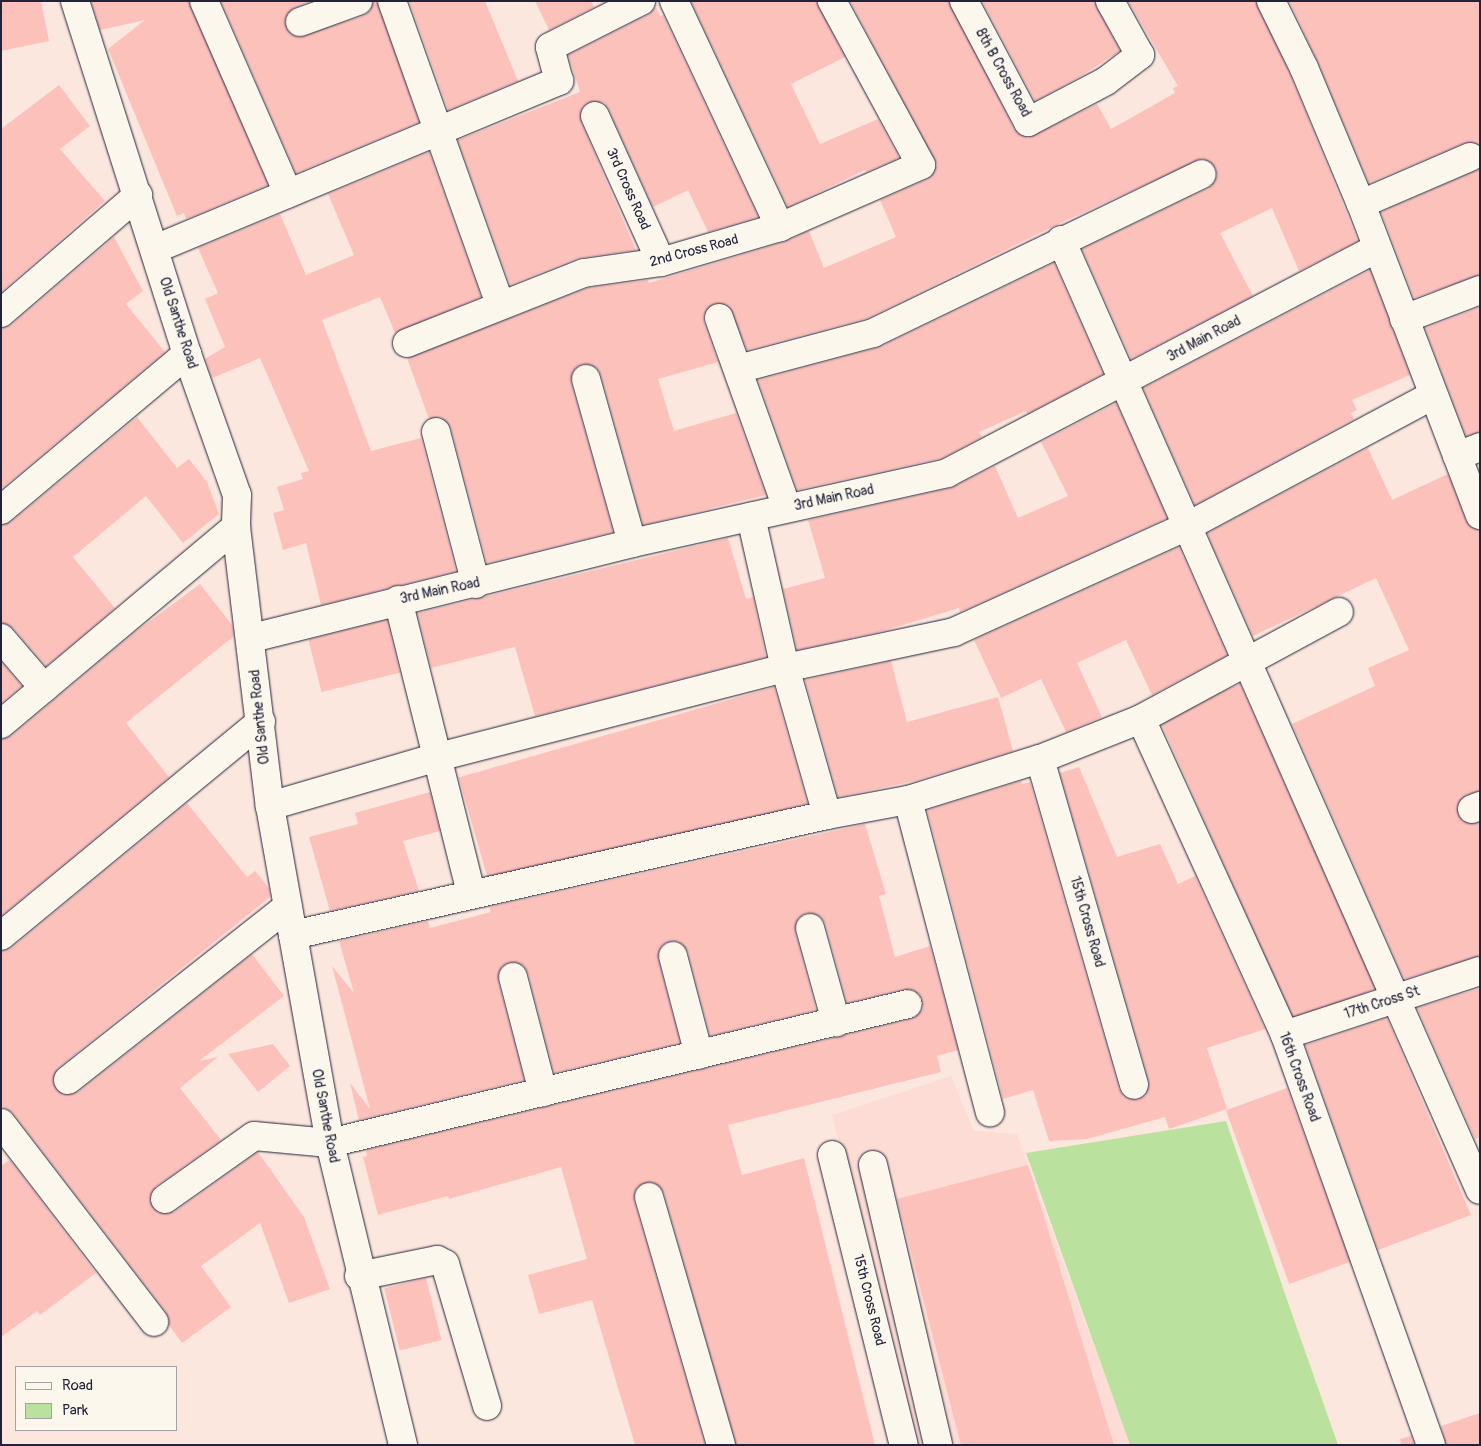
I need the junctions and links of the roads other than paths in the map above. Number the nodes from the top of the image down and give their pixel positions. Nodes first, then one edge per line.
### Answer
1 (75, 1) edge
2 (204, 1) edge
3 (358, 1) edge
4 (392, 1) edge
5 (641, 1) edge
6 (674, 1) edge
7 (832, 1) edge
8 (964, 1) edge
9 (1110, 1) edge
10 (1272, 1) edge
11 (300, 22) dead end
12 (595, 116) dead end
13 (438, 131) junction
14 (1470, 156) dead end
15 (1202, 174) dead end
16 (288, 193) junction
17 (138, 195) junction
18 (1361, 204) junction
19 (780, 227) junction
20 (1061, 240) junction
21 (154, 249) junction
22 (1376, 249) junction
23 (661, 262) junction
24 (1480, 290) edge
25 (500, 304) junction
26 (1, 313) edge
27 (719, 318) dead end
28 (1404, 319) junction
29 (407, 343) dead end
30 (187, 354) junction
31 (738, 369) junction
32 (586, 379) dead end
33 (1123, 381) junction
34 (1433, 394) junction
35 (436, 432) dead end
36 (1468, 452) edge
37 (787, 508) junction
38 (1, 510) edge
39 (1480, 516) edge
40 (752, 517) junction
41 (1188, 526) junction
42 (236, 527) junction
43 (632, 543) junction
44 (476, 584) junction
45 (398, 600) junction
46 (1340, 612) dead end
47 (1, 638) edge
48 (252, 638) junction
49 (1248, 664) junction
50 (785, 668) junction
51 (44, 688) junction
52 (1141, 719) junction
53 (261, 722) junction
54 (1, 724) edge
55 (438, 757) junction
56 (1040, 759) junction
57 (908, 800) junction
58 (270, 806) junction
59 (827, 815) junction
60 (471, 892) junction
61 (288, 906) junction
62 (810, 928) dead end
63 (293, 935) junction
64 (1, 936) edge
65 (673, 956) dead end
66 (1480, 970) edge
67 (513, 977) dead end
68 (1396, 999) junction
69 (908, 1004) dead end
70 (836, 1022) junction
71 (1285, 1035) junction
72 (699, 1055) junction
73 (68, 1080) dead end
74 (1134, 1086) dead end
75 (543, 1092) junction
76 (990, 1112) dead end
77 (1, 1123) edge
78 (330, 1143) junction
79 (832, 1156) dead end
80 (873, 1165) dead end
81 (1480, 1190) edge
82 (649, 1197) dead end
83 (165, 1199) dead end
84 (359, 1276) junction
85 (154, 1322) dead end
86 (487, 1406) dead end
87 (403, 1445) edge
88 (721, 1445) edge
89 (904, 1445) edge
90 (938, 1445) edge
91 (1431, 1445) edge

1 - 17 street, Old Santhe Road
2 - 16 street
3 - 11 street
4 - 13 street
5 - 13 street
6 - 19 street
7 - 19 street, 2nd Cross Road
8 - 9 street, 8th B Cross Road
10 - 18 street
12 - 23 street, 3rd Cross Road
13 - 16 street
13 - 25 street
14 - 18 street
15 - 20 street
16 - 21 street
17 - 21 street, Old Santhe Road
17 - 26 street
18 - 22 street
19 - 23 street, 2nd Cross Road
20 - 31 street
20 - 33 street
21 - 30 street, Old Santhe Road
22 - 28 street
22 - 33 street, 3rd Main Road
23 - 25 street, 2nd Cross Road
24 - 28 street
25 - 29 street, 2nd Cross Road
27 - 31 street
28 - 34 street
30 - 38 street
30 - 42 street, Old Santhe Road
31 - 37 street
32 - 43 street
33 - 37 street, 3rd Main Road
33 - 41 street
34 - 36 street
34 - 41 street
35 - 44 street
36 - 39 street
37 - 40 street, 3rd Main Road
40 - 43 street, 3rd Main Road
40 - 50 street
41 - 49 street
41 - 50 street
42 - 48 street, Old Santhe Road
42 - 51 street
43 - 44 street, 3rd Main Road
44 - 45 street, 3rd Main Road
45 - 48 street, 3rd Main Road
45 - 55 street
46 - 49 street
47 - 51 street
48 - 53 street, Old Santhe Road
49 - 52 street
49 - 68 street
50 - 55 street
50 - 59 street
51 - 54 street
52 - 56 street
52 - 71 street, 16th Cross Road
53 - 58 street, Old Santhe Road
53 - 64 street
55 - 58 street
55 - 60 street
56 - 57 street
56 - 74 street, 15th Cross Road
57 - 59 street
57 - 76 street
58 - 61 street, Old Santhe Road
59 - 60 street
60 - 63 street
61 - 63 street, Old Santhe Road
61 - 73 street
62 - 70 street
63 - 78 street, Old Santhe Road
65 - 72 street
66 - 68 street, 17th Cross St
67 - 75 street
68 - 71 street, 17th Cross St
68 - 81 street
69 - 70 street
70 - 72 street
71 - 91 street, 16th Cross Road
72 - 75 street
75 - 78 street
77 - 85 street
78 - 83 street
78 - 84 street, Old Santhe Road
79 - 89 street, 15th Cross Road
80 - 90 street
82 - 88 street
84 - 86 street
84 - 87 street, Old Santhe Road

